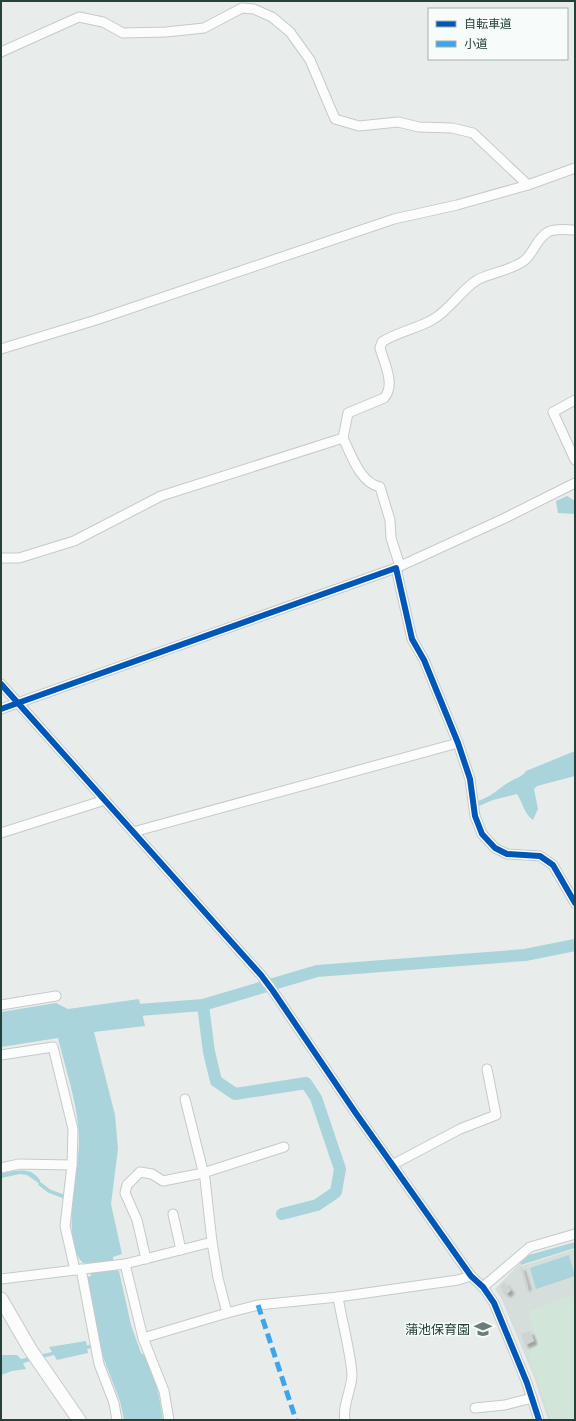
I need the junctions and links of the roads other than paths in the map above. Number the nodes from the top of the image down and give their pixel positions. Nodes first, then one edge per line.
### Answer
1 (1, 52) edge
2 (575, 168) edge
3 (528, 185) junction
4 (575, 230) edge
5 (1, 349) edge
6 (575, 400) edge
7 (342, 438) junction
8 (575, 460) edge
9 (575, 483) edge
10 (1, 558) edge
11 (398, 567) junction
12 (1, 684) edge
13 (18, 703) junction
14 (1, 709) edge
15 (458, 743) junction
16 (105, 800) junction
17 (133, 832) junction
18 (1, 833) edge
19 (575, 903) edge
20 (56, 996) dead end
21 (1, 1005) edge
22 (1, 1054) edge
23 (487, 1068) dead end
24 (185, 1099) dead end
25 (284, 1147) dead end
26 (72, 1165) junction
27 (392, 1165) junction
28 (1, 1168) edge
29 (203, 1173) junction
30 (173, 1214) dead end
31 (575, 1234) edge
32 (212, 1242) junction
33 (181, 1250) junction
34 (146, 1259) junction
35 (121, 1264) junction
36 (81, 1269) junction
37 (471, 1276) junction
38 (1, 1279) edge
39 (482, 1287) junction
40 (338, 1297) junction
41 (1, 1299) edge
42 (227, 1313) junction
43 (143, 1338) junction
44 (532, 1398) junction
45 (474, 1408) dead end
46 (79, 1420) edge
47 (117, 1420) edge
48 (169, 1420) edge
49 (345, 1420) edge
50 (539, 1420) edge

1 - 3 street
2 - 3 street
3 - 5 street
4 - 7 street
6 - 8 street
7 - 10 street
7 - 11 street
9 - 11 street
11 - 13 street
11 - 15 street
12 - 13 street
13 - 14 street
13 - 16 street
15 - 17 street
15 - 19 street
16 - 17 street
16 - 18 street
17 - 27 street
20 - 21 street
22 - 26 street
23 - 27 street
24 - 29 street
25 - 29 street
26 - 28 street
26 - 36 street
27 - 37 street
29 - 32 street
29 - 34 street
30 - 33 street
31 - 39 street
32 - 33 street
32 - 42 street
33 - 34 street
34 - 35 street
35 - 36 street
35 - 43 street
36 - 38 street
36 - 47 street
37 - 39 street
37 - 40 street
39 - 44 street
40 - 42 street
40 - 49 street
41 - 46 street
42 - 43 street
43 - 48 street
44 - 45 street
44 - 50 street

